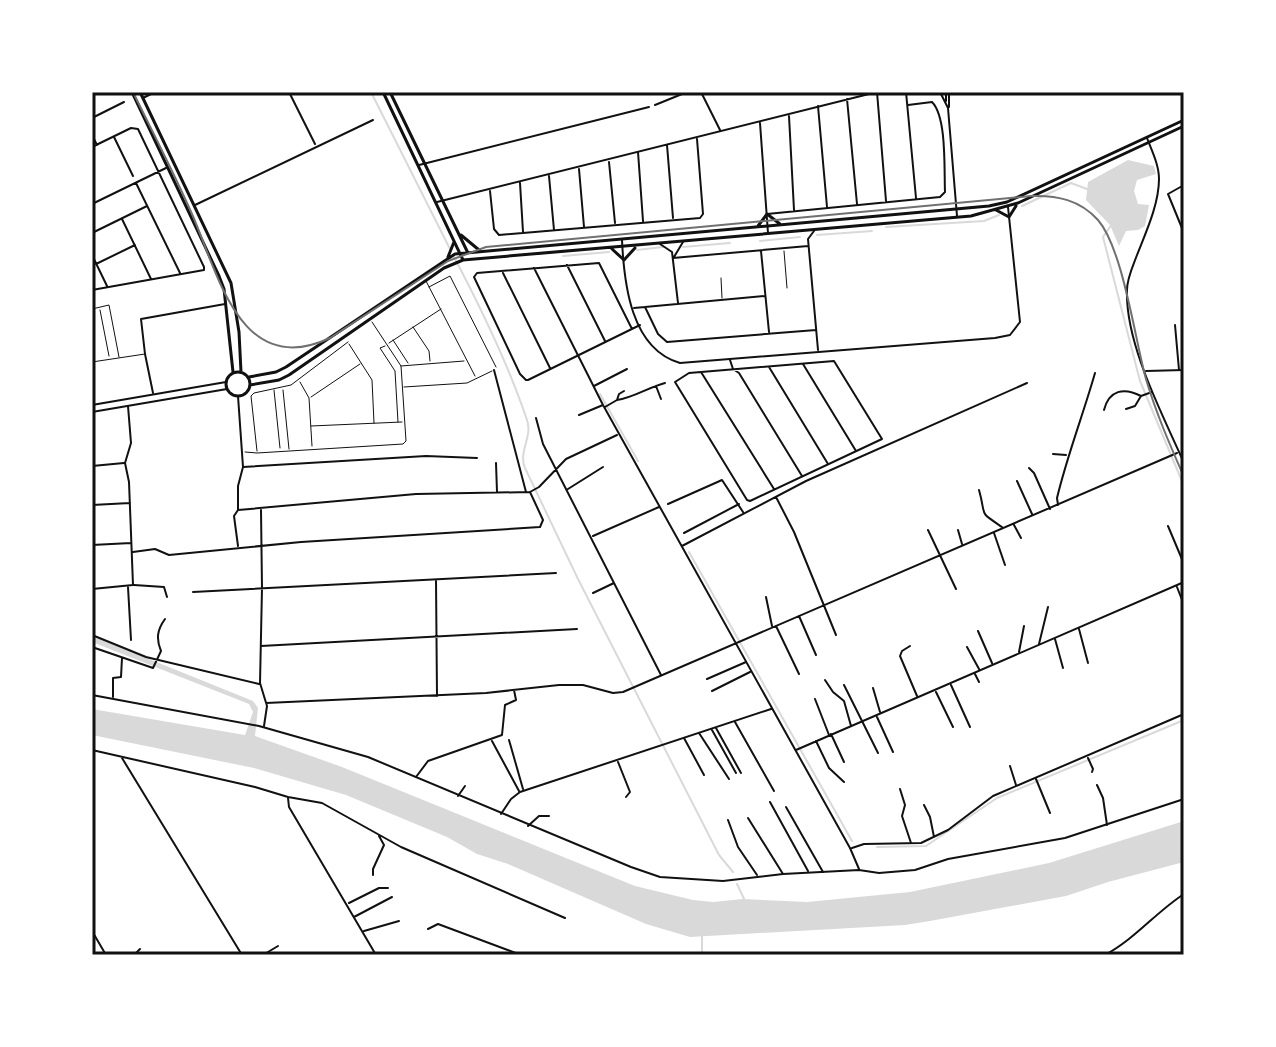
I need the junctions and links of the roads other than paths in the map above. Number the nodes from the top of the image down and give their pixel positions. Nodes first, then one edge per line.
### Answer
1 (132, 92) edge
2 (140, 92) edge
3 (155, 92) edge
4 (289, 92) edge
5 (383, 92) edge
6 (390, 92) edge
7 (687, 92) edge
8 (701, 92) edge
9 (877, 92) edge
10 (906, 92) edge
11 (940, 92) edge
12 (948, 92) edge
13 (149, 93) edge
14 (143, 98) junction
15 (847, 99) junction
16 (124, 102) dead end
17 (945, 102) junction
18 (655, 105) dead end
19 (908, 105) junction
20 (818, 106) junction
21 (649, 107) dead end
22 (948, 108) junction
23 (789, 114) junction
24 (92, 118) edge
25 (373, 120) dead end
26 (1184, 120) edge
27 (760, 121) junction
28 (1184, 126) edge
29 (721, 131) junction
30 (92, 135) edge
31 (114, 137) junction
32 (697, 137) junction
33 (1147, 137) junction
34 (1149, 142) junction
35 (97, 145) junction
36 (667, 145) junction
37 (315, 146) junction
38 (92, 147) edge
39 (638, 152) junction
40 (609, 159) junction
41 (424, 163) junction
42 (418, 165) junction
43 (168, 167) junction
44 (579, 167) junction
45 (159, 172) junction
46 (549, 174) junction
47 (133, 176) dead end
48 (520, 182) junction
49 (136, 183) junction
50 (1184, 185) edge
51 (490, 189) junction
52 (92, 197) edge
53 (916, 199) junction
54 (443, 201) junction
55 (886, 202) junction
56 (436, 203) junction
57 (1018, 203) junction
58 (94, 204) edge
59 (1008, 204) junction
60 (858, 205) junction
61 (147, 206) junction
62 (194, 206) junction
63 (827, 208) junction
64 (996, 210) junction
65 (795, 211) junction
66 (957, 211) junction
67 (767, 214) junction
68 (958, 217) junction
69 (1009, 217) junction
70 (878, 218) junction
71 (1184, 218) edge
72 (122, 219) junction
73 (673, 219) junction
74 (1178, 219) junction
75 (643, 222) junction
76 (615, 224) junction
77 (879, 224) junction
78 (784, 225) junction
79 (768, 227) junction
80 (584, 228) junction
81 (756, 228) junction
82 (815, 230) junction
83 (554, 231) junction
84 (797, 231) junction
85 (458, 232) junction
86 (92, 233) edge
87 (523, 233) junction
88 (1184, 233) edge
89 (768, 234) junction
90 (622, 239) junction
91 (808, 239) junction
92 (454, 240) junction
93 (684, 242) junction
94 (659, 244) junction
95 (135, 245) junction
96 (638, 246) junction
97 (808, 246) junction
98 (622, 247) junction
99 (610, 248) junction
100 (784, 248) junction
101 (761, 250) junction
102 (480, 251) junction
103 (467, 252) junction
104 (458, 253) junction
105 (92, 255) edge
106 (448, 257) junction
107 (673, 258) junction
108 (471, 259) junction
109 (461, 260) junction
110 (624, 260) junction
111 (96, 264) junction
112 (567, 265) junction
113 (534, 268) junction
114 (502, 271) junction
115 (180, 274) junction
116 (721, 278) dead end
117 (151, 279) junction
118 (426, 281) junction
119 (108, 287) junction
120 (429, 287) junction
121 (787, 288) dead end
122 (92, 290) edge
123 (765, 296) junction
124 (722, 300) junction
125 (225, 304) junction
126 (678, 304) junction
127 (100, 307) junction
128 (645, 307) junction
129 (632, 308) junction
130 (92, 309) edge
131 (441, 309) junction
132 (367, 312) junction
133 (370, 318) junction
134 (640, 325) junction
135 (1175, 325) dead end
136 (413, 327) junction
137 (632, 329) junction
138 (816, 330) junction
139 (769, 334) junction
140 (344, 336) junction
141 (393, 340) junction
142 (348, 342) junction
143 (606, 342) junction
144 (387, 344) junction
145 (818, 351) junction
146 (145, 354) junction
147 (579, 355) junction
148 (119, 357) junction
149 (110, 359) junction
150 (736, 359) junction
151 (730, 360) junction
152 (467, 361) junction
153 (92, 362) edge
154 (361, 363) junction
155 (430, 363) junction
156 (802, 363) junction
157 (410, 365) junction
158 (401, 366) junction
159 (768, 366) junction
160 (551, 369) junction
161 (627, 369) dead end
162 (733, 369) junction
163 (494, 370) junction
164 (1179, 370) junction
165 (1184, 370) edge
166 (739, 371) junction
167 (1145, 371) junction
168 (233, 372) junction
169 (241, 372) junction
170 (701, 372) junction
171 (1095, 373) dead end
172 (249, 377) junction
173 (299, 379) junction
174 (476, 379) junction
175 (226, 382) junction
176 (665, 383) dead end
177 (1027, 383) dead end
178 (250, 385) junction
179 (656, 385) junction
180 (403, 387) junction
181 (593, 387) junction
182 (283, 388) junction
183 (227, 389) junction
184 (274, 389) junction
185 (624, 391) dead end
186 (1153, 391) junction
187 (154, 394) junction
188 (238, 396) junction
189 (1142, 396) junction
190 (309, 398) junction
191 (661, 399) dead end
192 (617, 400) junction
193 (92, 405) edge
194 (128, 406) junction
195 (605, 406) junction
196 (1126, 409) dead end
197 (1104, 410) dead end
198 (92, 412) edge
199 (579, 415) dead end
200 (536, 418) dead end
201 (405, 421) junction
202 (398, 422) junction
203 (374, 423) junction
204 (311, 426) junction
205 (619, 434) junction
206 (313, 449) junction
207 (289, 450) junction
208 (242, 451) junction
209 (280, 451) junction
210 (857, 452) junction
211 (1179, 452) junction
212 (257, 453) junction
213 (1053, 454) dead end
214 (1067, 456) junction
215 (477, 458) dead end
216 (125, 463) junction
217 (496, 463) dead end
218 (1184, 463) edge
219 (829, 465) junction
220 (92, 466) edge
221 (243, 467) junction
222 (555, 467) junction
223 (603, 467) dead end
224 (1029, 468) dead end
225 (802, 477) junction
226 (1017, 481) dead end
227 (567, 490) junction
228 (775, 490) junction
229 (979, 490) dead end
230 (528, 492) junction
231 (497, 493) junction
232 (776, 497) junction
233 (130, 503) junction
234 (668, 504) dead end
235 (739, 504) junction
236 (92, 505) edge
237 (1058, 505) junction
238 (660, 507) junction
239 (261, 509) junction
240 (1050, 509) junction
241 (238, 510) junction
242 (744, 513) junction
243 (1033, 515) junction
244 (1013, 524) junction
245 (1168, 526) dead end
246 (1003, 528) junction
247 (928, 530) dead end
248 (958, 530) dead end
249 (993, 532) junction
250 (684, 533) dead end
251 (592, 537) junction
252 (1021, 538) dead end
253 (132, 543) junction
254 (92, 545) edge
255 (963, 545) junction
256 (262, 546) junction
257 (238, 547) junction
258 (681, 547) junction
259 (133, 552) junction
260 (941, 554) junction
261 (1184, 564) edge
262 (1005, 565) dead end
263 (556, 573) dead end
264 (436, 578) junction
265 (615, 582) junction
266 (1184, 582) edge
267 (130, 586) junction
268 (1176, 586) junction
269 (262, 588) junction
270 (92, 589) edge
271 (956, 589) dead end
272 (193, 592) dead end
273 (593, 593) dead end
274 (167, 597) dead end
275 (766, 597) dead end
276 (823, 605) junction
277 (1184, 605) edge
278 (1048, 607) dead end
279 (799, 616) junction
280 (165, 619) dead end
281 (1024, 626) dead end
282 (774, 627) junction
283 (1078, 628) junction
284 (577, 629) dead end
285 (978, 631) dead end
286 (92, 635) edge
287 (836, 635) dead end
288 (436, 637) junction
289 (1055, 638) junction
290 (131, 640) dead end
291 (737, 642) junction
292 (1039, 645) junction
293 (261, 646) junction
294 (910, 646) dead end
295 (92, 647) edge
296 (967, 647) dead end
297 (1018, 654) junction
298 (816, 655) dead end
299 (122, 658) junction
300 (159, 661) junction
301 (746, 662) junction
302 (1088, 663) dead end
303 (993, 665) junction
304 (1063, 668) dead end
305 (979, 670) junction
306 (751, 671) junction
307 (974, 673) junction
308 (799, 674) dead end
309 (662, 676) junction
310 (707, 679) dead end
311 (825, 680) dead end
312 (979, 682) dead end
313 (260, 683) junction
314 (951, 683) junction
315 (844, 685) dead end
316 (873, 688) dead end
317 (514, 689) junction
318 (935, 690) junction
319 (712, 691) dead end
320 (92, 695) edge
321 (437, 696) junction
322 (918, 697) junction
323 (113, 698) junction
324 (815, 699) dead end
325 (266, 703) junction
326 (772, 709) junction
327 (881, 713) junction
328 (1184, 714) edge
329 (876, 715) junction
330 (862, 721) junction
331 (735, 722) junction
332 (851, 726) junction
333 (264, 727) junction
334 (953, 727) dead end
335 (970, 727) dead end
336 (714, 728) junction
337 (699, 733) junction
338 (830, 735) junction
339 (684, 738) junction
340 (491, 739) junction
341 (509, 740) dead end
342 (816, 741) junction
343 (92, 750) edge
344 (796, 750) junction
345 (893, 752) dead end
346 (878, 753) dead end
347 (120, 756) junction
348 (1089, 759) junction
349 (617, 760) junction
350 (844, 762) dead end
351 (1010, 766) dead end
352 (1092, 772) dead end
353 (739, 773) dead end
354 (704, 775) dead end
355 (416, 778) junction
356 (729, 779) dead end
357 (1036, 781) junction
358 (844, 782) dead end
359 (1097, 785) dead end
360 (465, 786) dead end
361 (1017, 786) junction
362 (900, 789) dead end
363 (774, 791) dead end
364 (522, 792) junction
365 (458, 796) junction
366 (288, 797) junction
367 (626, 797) dead end
368 (1184, 799) edge
369 (770, 802) dead end
370 (924, 805) dead end
371 (786, 807) dead end
372 (1050, 813) dead end
373 (501, 814) junction
374 (549, 816) dead end
375 (748, 818) dead end
376 (728, 820) dead end
377 (1107, 825) junction
378 (528, 826) junction
379 (378, 834) junction
380 (935, 838) junction
381 (911, 844) junction
382 (850, 848) junction
383 (859, 870) junction
384 (823, 872) junction
385 (809, 873) junction
386 (783, 874) junction
387 (373, 875) dead end
388 (758, 877) junction
389 (388, 888) dead end
390 (1184, 894) edge
391 (392, 897) dead end
392 (347, 904) junction
393 (354, 917) junction
394 (565, 918) dead end
395 (399, 921) dead end
396 (428, 929) dead end
397 (92, 931) edge
398 (363, 931) junction
399 (278, 946) dead end
400 (140, 949) dead end
401 (106, 955) edge
402 (134, 955) edge
403 (242, 955) edge
404 (263, 955) edge
405 (376, 955) edge
406 (521, 955) edge
407 (1105, 955) edge

1 - 43 main road
2 - 14 main road
3 - 13 street
4 - 37 street
5 - 42 main road
6 - 41 main road
7 - 18 street
8 - 29 street
9 - 15 street
9 - 55 street
10 - 19 street
11 - 17 street
12 - 17 street
12 - 22 street
13 - 14 street
14 - 62 main road
15 - 20 street
15 - 60 street
16 - 24 street
17 - 22 street
19 - 53 street
19 - 53 street
20 - 23 street
20 - 63 street
21 - 41 street
22 - 66 street
23 - 27 street
23 - 65 street
25 - 37 street
26 - 33 main road
27 - 29 street
27 - 67 street
28 - 34 main road
29 - 32 street
30 - 35 street
31 - 35 street
31 - 45 street
31 - 47 street
32 - 36 street
32 - 73 street
33 - 34 street
33 - 59 main road
34 - 57 main road
34 - 167 street
35 - 38 street
36 - 39 street
36 - 73 street
37 - 62 street
39 - 40 street
39 - 75 street
40 - 44 street
40 - 76 street
41 - 42 street
41 - 54 main road
42 - 56 main road
43 - 45 street
43 - 125 main road
44 - 46 street
44 - 80 street
45 - 49 street
45 - 115 street
46 - 48 street
46 - 83 street
48 - 51 street
48 - 87 street
49 - 58 street
49 - 61 street
50 - 74 street
51 - 54 street
51 - 87 street
52 - 58 street
53 - 55 street
54 - 56 street
54 - 85 main road
55 - 60 street
56 - 92 main road
57 - 59 main road
57 - 69 main road
59 - 64 main road
59 - 66 main road
59 - 69 street
60 - 63 street
61 - 72 street
61 - 115 street
62 - 169 main road
63 - 65 street
64 - 68 main road
64 - 69 main road
65 - 67 street
66 - 68 street
66 - 70 main road
67 - 78 main road
67 - 79 street
67 - 81 main road
68 - 77 main road
69 - 145 street
70 - 77 main road
70 - 78 main road
71 - 74 street
72 - 86 street
72 - 95 street
73 - 75 street
74 - 88 street
75 - 76 street
76 - 80 street
77 - 82 main road
78 - 79 main road
79 - 81 main road
79 - 89 street
80 - 83 street
81 - 90 main road
82 - 84 main road
82 - 91 street
83 - 87 street
84 - 89 main road
84 - 91 street
85 - 102 main road
85 - 103 main road
89 - 93 main road
90 - 98 street
90 - 102 main road
91 - 97 street
92 - 104 main road
92 - 106 main road
93 - 94 main road
93 - 107 street
94 - 96 main road
94 - 107 street
95 - 111 street
95 - 117 street
96 - 98 main road
96 - 110 main road
97 - 100 street
97 - 138 street
98 - 99 main road
98 - 110 street
99 - 108 main road
99 - 110 main road
100 - 101 street
100 - 121 street
101 - 107 street
101 - 123 street
102 - 103 main road
103 - 104 main road
103 - 108 main road
104 - 106 main road
104 - 109 main road
105 - 111 street
106 - 132 main road
107 - 126 street
108 - 109 main road
109 - 118 main road
110 - 129 street
111 - 119 street
112 - 113 street
112 - 137 street
112 - 143 street
113 - 114 street
113 - 147 street
114 - 160 street
114 - 160 street
115 - 117 street
116 - 124 street
117 - 119 street
118 - 120 street
118 - 133 main road
119 - 122 street
120 - 131 street
120 - 163 street
123 - 124 street
123 - 139 street
124 - 126 street
125 - 146 street
125 - 168 main road
126 - 128 street
127 - 130 street
127 - 148 street
127 - 149 street
128 - 129 street
128 - 139 street
129 - 134 street
131 - 136 street
131 - 152 street
132 - 133 street
132 - 172 main road
133 - 140 main road
133 - 144 street
134 - 137 street
134 - 151 street
135 - 164 street
136 - 141 street
136 - 155 street
137 - 143 street
138 - 139 street
138 - 145 street
140 - 142 street
140 - 178 main road
141 - 144 street
141 - 157 street
142 - 154 street
142 - 173 street
143 - 147 street
144 - 158 street
144 - 202 street
145 - 150 street
146 - 148 street
146 - 187 street
147 - 160 street
147 - 181 street
148 - 149 street
149 - 153 street
150 - 151 street
150 - 166 street
151 - 162 street
152 - 155 street
152 - 174 street
154 - 190 street
154 - 203 street
155 - 157 street
156 - 159 street
156 - 210 street
156 - 210 street
157 - 158 street
158 - 180 street
159 - 166 street
159 - 219 street
161 - 181 street
162 - 166 street
162 - 170 street
163 - 174 street
163 - 230 street
164 - 165 street
164 - 167 street
166 - 225 street
167 - 186 street
168 - 169 main road
168 - 175 main road
169 - 172 main road
170 - 228 street
170 - 228 street
171 - 214 street
172 - 178 main road
173 - 182 street
173 - 190 street
174 - 180 street
175 - 183 main road
175 - 187 street
176 - 179 street
177 - 232 street
178 - 188 main road
179 - 191 street
179 - 192 street
180 - 201 street
181 - 195 street
182 - 184 street
182 - 207 street
183 - 188 main road
183 - 194 street
184 - 209 street
184 - 212 street
185 - 192 street
186 - 189 street
186 - 211 street
187 - 193 street
188 - 208 street
189 - 196 street
189 - 197 street
190 - 204 street
192 - 195 street
194 - 198 street
194 - 216 street
195 - 199 street
195 - 205 street
200 - 222 street
201 - 202 street
201 - 206 street
202 - 203 street
203 - 204 street
204 - 206 street
205 - 222 street
205 - 238 street
206 - 207 street
207 - 209 street
208 - 212 street
208 - 221 street
209 - 212 street
210 - 219 street
211 - 218 street
211 - 237 street
213 - 214 street
214 - 237 street
215 - 221 street
216 - 220 street
216 - 233 street
217 - 231 street
219 - 225 street
221 - 241 street
222 - 227 street
222 - 230 street
223 - 227 street
224 - 240 street
225 - 228 street
226 - 243 street
227 - 251 street
229 - 246 street
230 - 231 street
230 - 256 street
231 - 239 street
232 - 242 street
232 - 276 street
233 - 236 street
233 - 253 street
234 - 235 street
235 - 242 street
235 - 250 street
237 - 240 street
238 - 251 street
238 - 258 street
239 - 241 street
239 - 256 street
240 - 243 street
241 - 257 street
242 - 258 street
243 - 244 street
244 - 246 street
244 - 252 street
245 - 261 street
246 - 249 street
247 - 260 street
248 - 255 street
249 - 255 street
249 - 262 street
251 - 265 street
253 - 254 street
253 - 259 street
255 - 260 street
256 - 257 street
256 - 269 street
257 - 259 street
258 - 291 street
259 - 267 street
260 - 271 street
260 - 276 street
263 - 264 street
264 - 269 street
264 - 288 street
265 - 273 street
265 - 309 street
266 - 268 street
267 - 270 street
267 - 274 street
267 - 290 street
268 - 277 street
268 - 283 street
269 - 272 street
269 - 293 street
275 - 282 street
276 - 279 street
276 - 287 street
278 - 292 street
279 - 282 street
279 - 298 street
280 - 300 street
281 - 297 street
282 - 291 street
282 - 308 street
283 - 289 street
283 - 302 street
284 - 288 street
285 - 303 street
286 - 300 street
288 - 293 street
288 - 321 street
289 - 292 street
289 - 304 street
291 - 301 street
291 - 309 street
292 - 297 street
293 - 313 street
294 - 322 street
295 - 299 street
296 - 305 street
297 - 303 street
299 - 300 street
299 - 323 street
300 - 313 street
301 - 306 street
301 - 310 street
303 - 305 street
305 - 307 street
306 - 319 street
306 - 326 street
307 - 312 street
307 - 314 street
309 - 317 street
311 - 332 street
313 - 325 street
314 - 318 street
314 - 335 street
315 - 330 street
316 - 327 street
317 - 321 street
317 - 340 street
318 - 322 street
318 - 334 street
320 - 323 street
321 - 325 street
322 - 327 street
323 - 333 street
324 - 338 street
325 - 333 street
326 - 331 street
326 - 344 street
327 - 329 street
328 - 348 street
329 - 330 street
329 - 345 street
330 - 332 street
330 - 346 street
331 - 336 street
331 - 363 street
332 - 338 street
333 - 355 street
336 - 337 street
336 - 353 street
337 - 339 street
337 - 356 street
338 - 342 street
338 - 350 street
339 - 349 street
339 - 354 street
340 - 355 street
340 - 364 street
341 - 364 street
342 - 344 street
342 - 358 street
343 - 347 street
344 - 382 street
347 - 366 street
347 - 403 street
348 - 352 street
348 - 357 street
349 - 364 street
349 - 367 street
351 - 361 street
355 - 365 street
357 - 361 street
357 - 372 street
359 - 377 street
360 - 365 street
361 - 380 street
362 - 381 street
364 - 373 street
365 - 373 street
366 - 379 street
366 - 392 street
368 - 377 street
369 - 385 street
370 - 380 street
371 - 384 street
373 - 378 street
374 - 378 street
375 - 386 street
376 - 388 street
377 - 383 street
378 - 388 street
379 - 387 street
379 - 394 street
380 - 381 street
381 - 382 street
382 - 383 street
383 - 384 street
384 - 385 street
385 - 386 street
386 - 388 street
389 - 392 street
390 - 407 street
391 - 393 street
392 - 393 street
393 - 398 street
395 - 398 street
396 - 406 street
397 - 401 street
398 - 405 street
399 - 404 street
400 - 402 street

